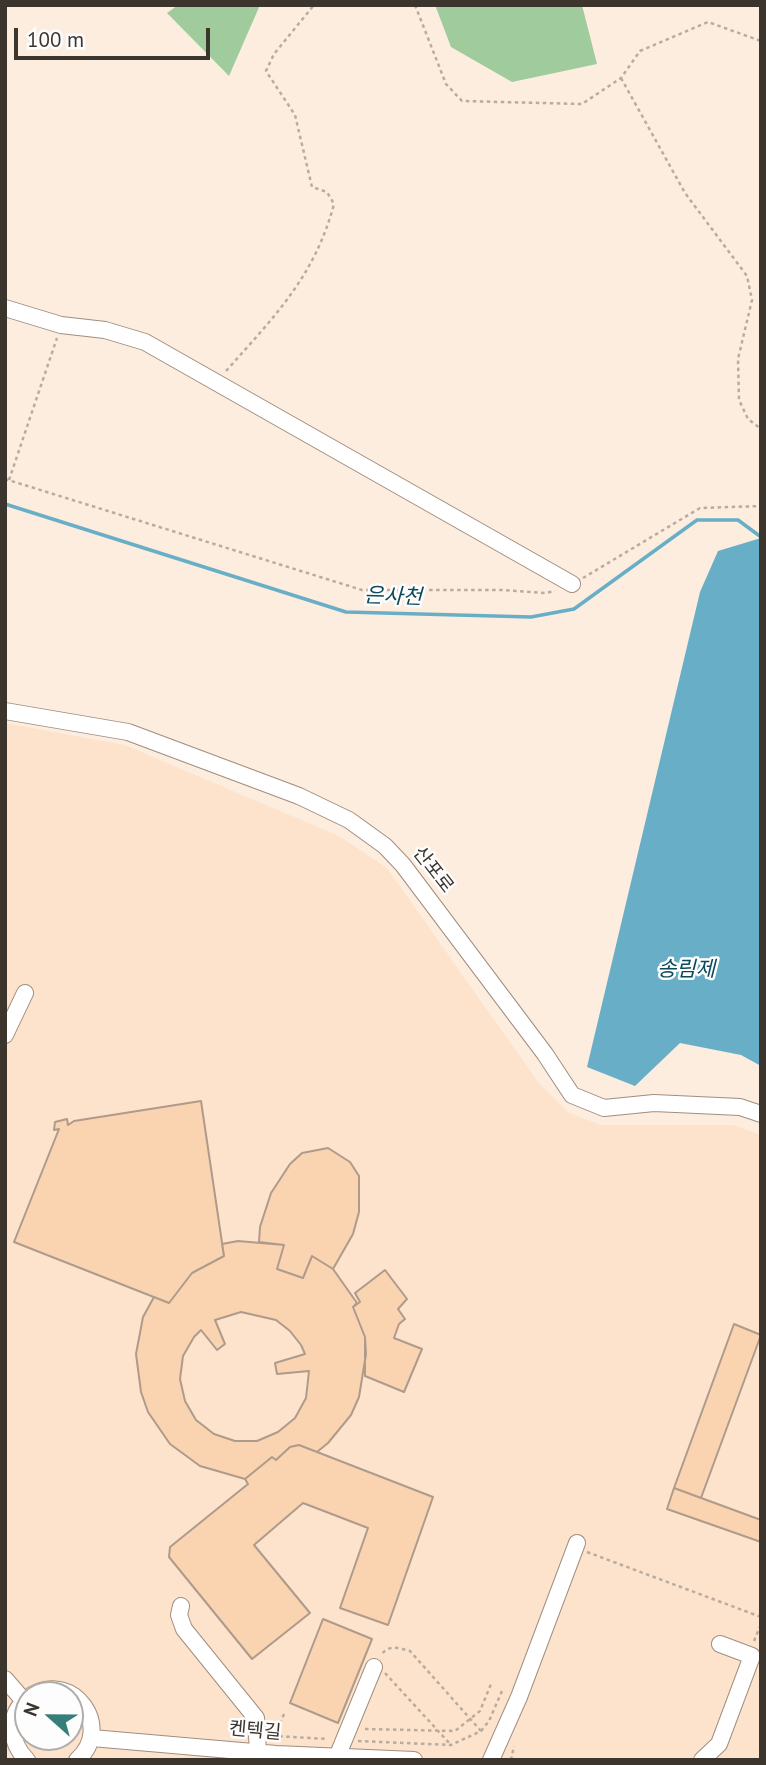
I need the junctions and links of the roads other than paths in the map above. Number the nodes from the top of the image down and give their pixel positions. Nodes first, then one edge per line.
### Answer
1 (5, 307) edge
2 (572, 584) road end
3 (5, 711) edge
4 (25, 993) dead end
5 (5, 1035) edge
6 (761, 1114) edge
7 (581, 1547) road end
8 (181, 1606) dead end
9 (720, 1644) dead end
10 (375, 1665) road end
11 (84, 1706) edge
12 (92, 1738) junction
13 (258, 1752) junction
14 (15, 1753) edge
15 (337, 1757) junction
16 (27, 1760) edge
17 (77, 1760) edge
18 (414, 1760) edge
19 (491, 1760) edge
20 (702, 1760) edge

1 - 2 street
3 - 6 street, 산포로
4 - 5 street
7 - 19 street
8 - 13 street
9 - 20 street
10 - 15 street
11 - 12 street
12 - 13 street, 켄텍길
12 - 17 street
13 - 15 street, 켄텍길
14 - 16 street
15 - 18 street, 켄텍길

